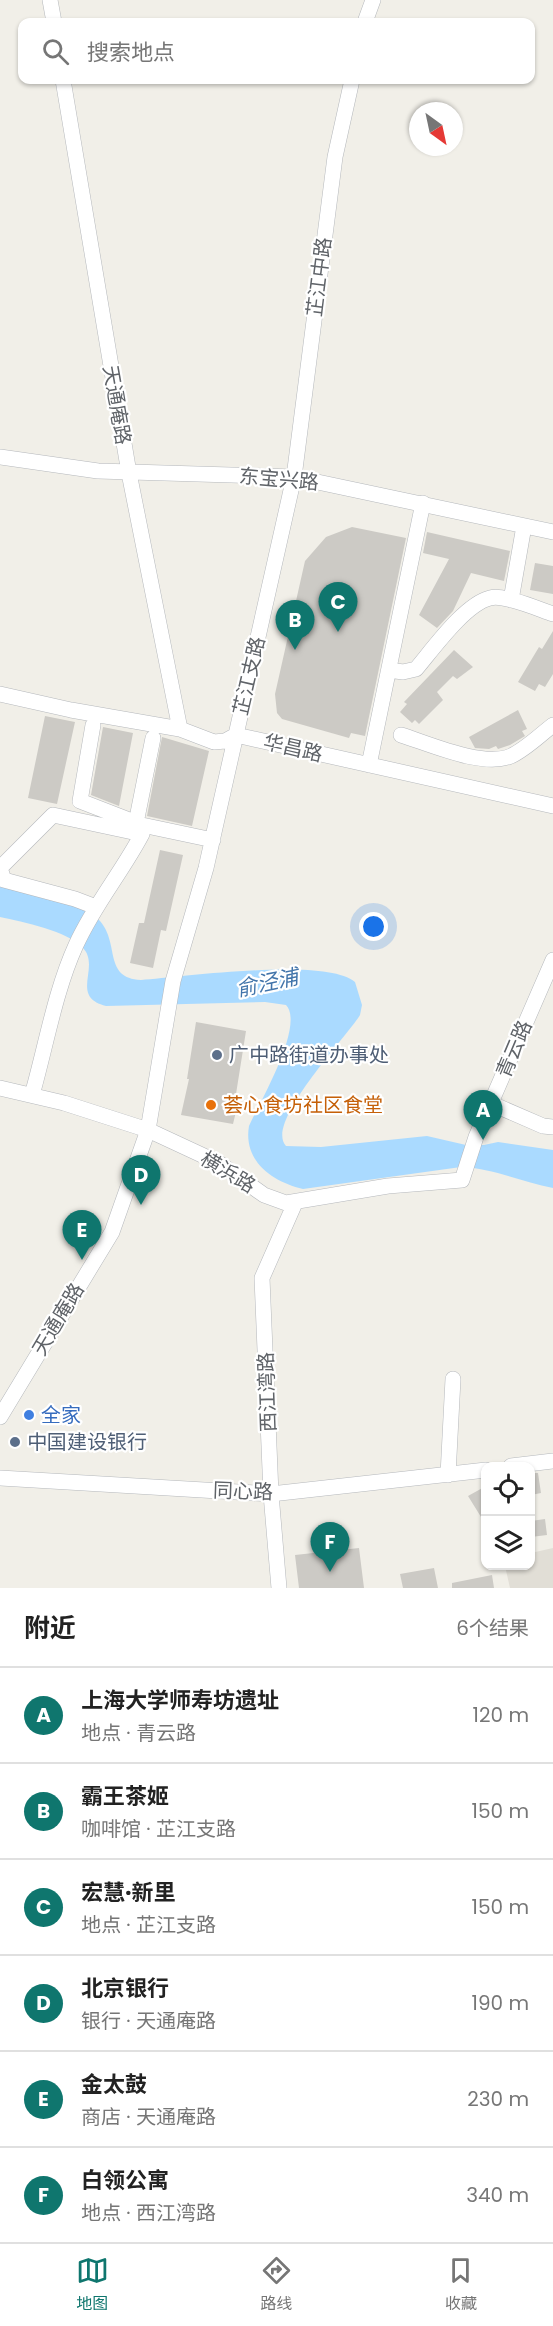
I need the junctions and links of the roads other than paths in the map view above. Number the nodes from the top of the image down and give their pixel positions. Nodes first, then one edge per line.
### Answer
1 (51, 0) edge
2 (373, 0) edge
3 (53, 18) edge
4 (366, 18) edge
5 (64, 84) edge
6 (351, 84) edge
7 (0, 457) edge
8 (129, 472) junction
9 (294, 477) junction
10 (423, 503) junction
11 (524, 526) junction
12 (553, 532) edge
13 (510, 600) junction
14 (553, 614) edge
15 (389, 670) junction
16 (0, 694) edge
17 (93, 725) dead end
18 (553, 725) edge
19 (180, 729) junction
20 (236, 735) junction
21 (401, 735) dead end
22 (153, 738) dead end
23 (369, 765) junction
24 (553, 806) edge
25 (136, 823) junction
26 (213, 840) junction
27 (94, 910) junction
28 (553, 960) edge
29 (0, 1088) edge
30 (33, 1095) junction
31 (490, 1103) junction
32 (553, 1127) edge
33 (148, 1130) junction
34 (463, 1177) joint
35 (295, 1203) junction
36 (453, 1379) dead end
37 (0, 1417) edge
38 (553, 1461) edge
39 (535, 1464) edge
40 (481, 1471) edge
41 (448, 1475) junction
42 (0, 1478) edge
43 (271, 1494) junction
44 (279, 1588) edge

1 - 3 street
2 - 4 street
5 - 8 street, 天通庵路
6 - 9 street, 芷江中路
7 - 8 street, 东宝兴路
8 - 9 street, 东宝兴路
8 - 19 street, 天通庵路
9 - 10 street, 东宝兴路
9 - 20 street, 芷江支路
10 - 11 street, 东宝兴路
10 - 15 street
11 - 12 street, 东宝兴路
11 - 13 street
13 - 14 street
13 - 15 street
15 - 23 street
16 - 19 street, 华昌路
17 - 25 street
18 - 21 street
19 - 20 street, 华昌路
20 - 23 street, 华昌路
20 - 26 street
22 - 25 street
23 - 24 street, 华昌路
25 - 26 street
26 - 33 street, 天通庵路
27 - 27 street
27 - 30 street
28 - 31 street, 青云路
29 - 30 street, 横浜路
30 - 33 street, 横浜路
31 - 32 street
31 - 34 street, 青云路
33 - 35 street, 横浜路
33 - 37 street, 天通庵路
34 - 35 street, 横浜路
35 - 43 street, 西江湾路
36 - 41 street
38 - 39 street
40 - 41 street, 同心路
41 - 43 street, 同心路
42 - 43 street, 同心路
43 - 44 street, 西江湾路

